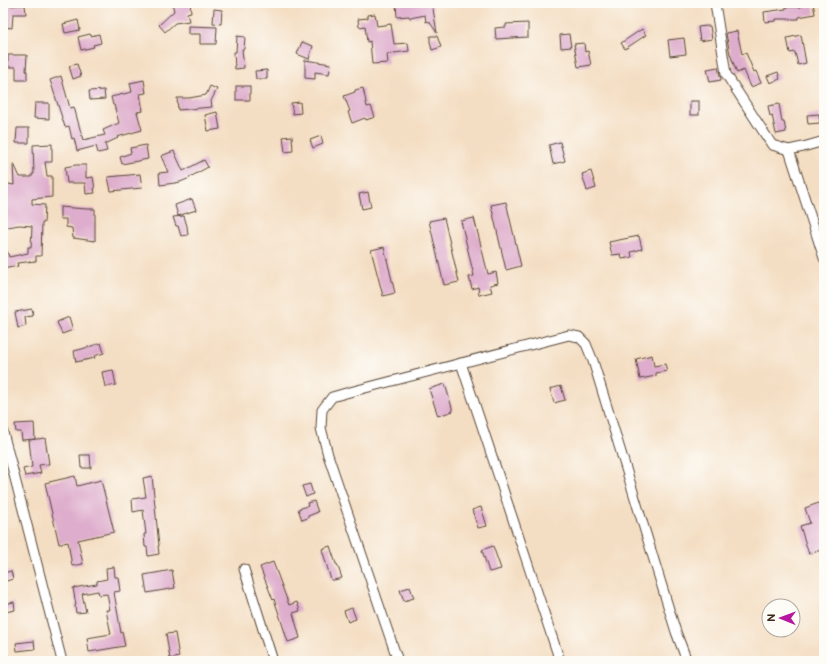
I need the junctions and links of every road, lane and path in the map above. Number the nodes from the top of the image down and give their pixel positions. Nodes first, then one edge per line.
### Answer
1 (715, 3) edge
2 (824, 140) edge
3 (788, 150) junction
4 (824, 258) edge
5 (461, 363) junction
6 (3, 432) edge
7 (244, 569) dead end
8 (62, 661) edge
9 (273, 661) edge
10 (398, 661) edge
11 (560, 661) edge
12 (687, 661) edge

1 - 3 street
2 - 3 street
3 - 4 street
5 - 10 street
5 - 11 street
5 - 12 street
6 - 8 street
7 - 9 street

